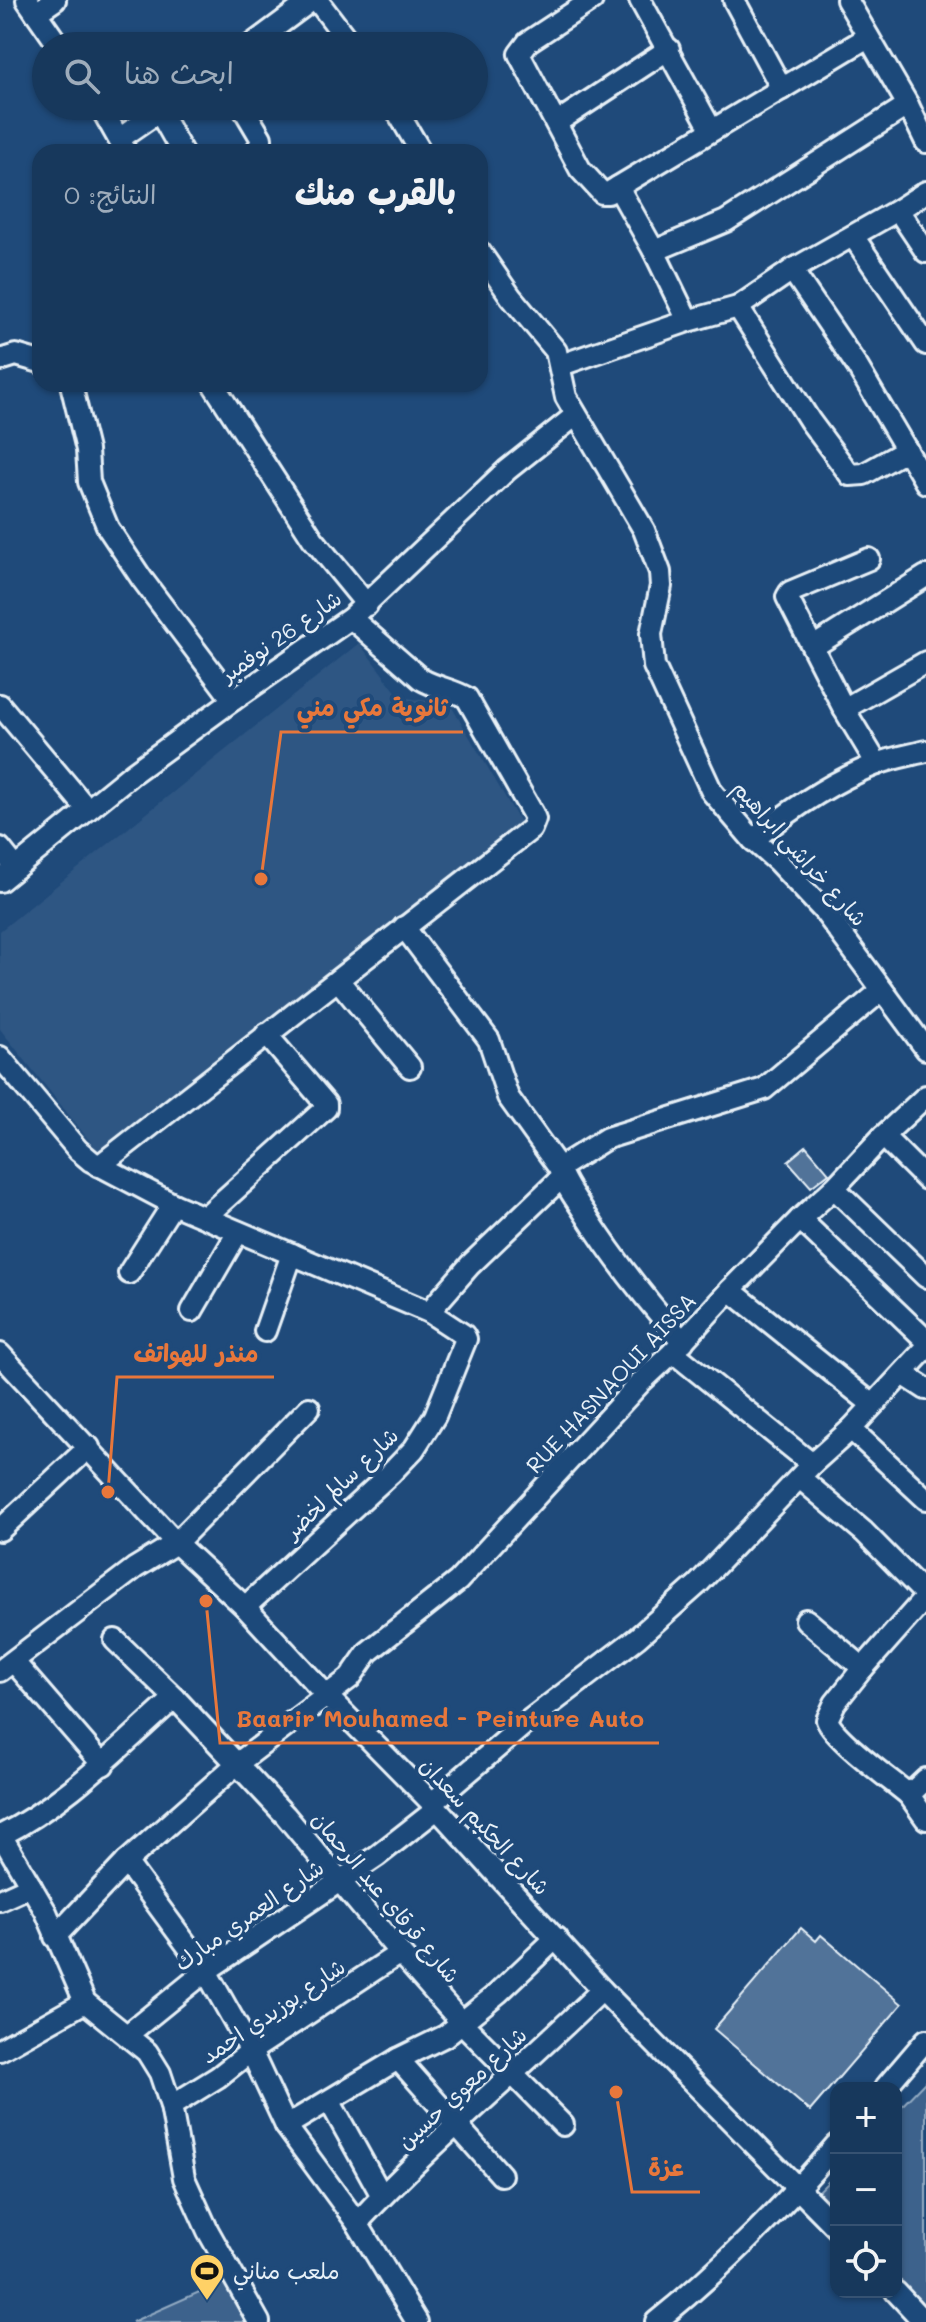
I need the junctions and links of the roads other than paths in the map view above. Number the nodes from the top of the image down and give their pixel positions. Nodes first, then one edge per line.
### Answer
1 (55, 0) edge
2 (314, 0) edge
3 (640, 0) edge
4 (734, 0) edge
5 (847, 0) edge
6 (584, 2) edge
7 (32, 7) edge
8 (49, 32) edge
9 (269, 32) edge
10 (340, 32) edge
11 (868, 37) junction
12 (669, 49) junction
13 (782, 89) junction
14 (908, 105) junction
15 (108, 120) edge
16 (151, 120) edge
17 (168, 120) edge
18 (250, 120) edge
19 (402, 120) edge
20 (556, 123) junction
21 (711, 129) junction
22 (926, 142) edge
23 (121, 144) edge
24 (124, 144) edge
25 (178, 144) edge
26 (260, 144) edge
27 (416, 144) edge
28 (618, 187) junction
29 (926, 192) edge
30 (898, 210) junction
31 (853, 236) junction
32 (654, 251) junction
33 (926, 252) edge
34 (488, 264) edge
35 (792, 270) junction
36 (738, 307) junction
37 (688, 321) junction
38 (926, 344) edge
39 (0, 360) edge
40 (32, 360) edge
41 (561, 365) junction
42 (73, 392) edge
43 (218, 392) edge
44 (576, 415) junction
45 (907, 450) junction
46 (926, 483) edge
47 (869, 559) dead end
48 (926, 576) edge
49 (367, 605) junction
50 (351, 618) junction
51 (813, 647) junction
52 (926, 662) edge
53 (233, 700) junction
54 (0, 705) edge
55 (844, 709) junction
56 (926, 751) edge
57 (877, 764) junction
58 (87, 809) junction
59 (753, 840) junction
60 (0, 848) edge
61 (8, 874) edge
62 (404, 927) junction
63 (338, 980) junction
64 (882, 990) junction
65 (266, 1034) junction
66 (926, 1049) edge
67 (0, 1057) edge
68 (410, 1067) dead end
69 (926, 1096) edge
70 (883, 1136) junction
71 (99, 1166) junction
72 (560, 1173) junction
73 (926, 1179) edge
74 (834, 1188) junction
75 (173, 1204) junction
76 (205, 1217) junction
77 (800, 1219) junction
78 (238, 1232) junction
79 (292, 1254) junction
80 (129, 1273) dead end
81 (926, 1277) edge
82 (730, 1290) junction
83 (192, 1311) dead end
84 (429, 1312) junction
85 (265, 1331) dead end
86 (926, 1340) edge
87 (678, 1347) junction
88 (926, 1348) edge
89 (0, 1354) edge
90 (903, 1374) junction
91 (926, 1389) edge
92 (873, 1405) junction
93 (309, 1408) dead end
94 (851, 1429) junction
95 (89, 1447) junction
96 (806, 1471) junction
97 (926, 1499) edge
98 (0, 1530) edge
99 (176, 1543) junction
100 (926, 1596) edge
101 (245, 1607) junction
102 (806, 1620) dead end
103 (115, 1640) dead end
104 (7, 1666) edge
105 (863, 1668) junction
106 (326, 1695) junction
107 (175, 1698) junction
108 (238, 1763) junction
109 (103, 1765) junction
110 (926, 1779) edge
111 (909, 1795) junction
112 (435, 1806) junction
113 (926, 1819) edge
114 (1, 1836) edge
115 (126, 1862) junction
116 (340, 1881) junction
117 (31, 1886) junction
118 (0, 1900) edge
119 (55, 1937) junction
120 (556, 1938) junction
121 (400, 1953) junction
122 (206, 1971) junction
123 (602, 1990) junction
124 (85, 2002) junction
125 (462, 2023) junction
126 (127, 2035) junction
127 (925, 2044) edge
128 (0, 2050) edge
129 (251, 2051) junction
130 (398, 2059) junction
131 (515, 2073) junction
132 (890, 2082) edge
133 (330, 2102) junction
134 (171, 2106) junction
135 (454, 2125) junction
136 (563, 2125) dead end
137 (286, 2126) junction
138 (830, 2152) edge
139 (501, 2175) dead end
140 (800, 2187) junction
141 (382, 2196) junction
142 (357, 2223) junction
143 (835, 2226) edge
144 (900, 2298) edge
145 (916, 2319) edge
146 (259, 2322) edge
147 (417, 2322) edge
148 (656, 2322) edge

1 - 7 street
2 - 9 street
2 - 10 street
3 - 12 street
4 - 13 street
5 - 11 street
6 - 20 street
7 - 8 street
11 - 13 street
11 - 14 street
12 - 20 street
12 - 21 street
13 - 21 street
14 - 22 street
14 - 32 street
15 - 23 street
16 - 24 street
17 - 25 street
18 - 26 street
19 - 27 street
20 - 28 street
21 - 28 street
28 - 32 street
29 - 30 street
30 - 31 street
30 - 33 street
31 - 35 street
31 - 38 street
32 - 37 street
34 - 41 street, شارع خراشي ابراهيم
35 - 36 street
35 - 45 street
36 - 37 street
36 - 45 street
37 - 41 street
39 - 40 street
41 - 44 street, شارع خراشي ابراهيم
42 - 53 street
43 - 49 street
44 - 49 street, شارع 26 نوفمبر
44 - 59 street, شارع خراشي ابراهيم
45 - 46 street
47 - 51 street
48 - 51 street
49 - 50 street, شارع 26 نوفمبر
50 - 53 street, شارع 26 نوفمبر
50 - 62 street
51 - 55 street
52 - 55 street
53 - 58 street, شارع 26 نوفمبر
54 - 58 street
55 - 57 street
56 - 57 street
57 - 59 street
58 - 61 street, شارع 26 نوفمبر
59 - 64 street, شارع خراشي ابراهيم
60 - 61 street
62 - 63 street
62 - 72 street
63 - 65 street
63 - 68 street
64 - 66 street, شارع خراشي ابراهيم
64 - 72 street
65 - 71 street
65 - 76 street
67 - 71 street
69 - 70 street, RUE HASNAOUI AISSA
70 - 73 street
70 - 74 street, RUE HASNAOUI AISSA
71 - 75 street
72 - 84 street
72 - 87 street
74 - 77 street, RUE HASNAOUI AISSA
74 - 81 street
75 - 76 street
75 - 80 street
76 - 78 street
77 - 82 street, RUE HASNAOUI AISSA
77 - 86 street
78 - 79 street
78 - 83 street
79 - 84 street
79 - 85 street
82 - 87 street, RUE HASNAOUI AISSA
82 - 92 street
84 - 101 street, شارع سالم لخضر
87 - 96 street
87 - 106 street, RUE HASNAOUI AISSA
88 - 90 street, شارع العمري مبارك
89 - 95 street, شارع الحكيم سعدان
90 - 91 street
90 - 92 street, شارع العمري مبارك
92 - 94 street, شارع العمري مبارك
93 - 99 street
94 - 96 street, شارع العمري مبارك
94 - 97 street
95 - 98 street
95 - 99 street, شارع الحكيم سعدان
96 - 100 street
96 - 112 street, شارع العمري مبارك
99 - 101 street, شارع الحكيم سعدان
99 - 104 street
100 - 105 street
101 - 106 street, شارع الحكيم سعدان
102 - 105 street
103 - 107 street, شارع قرقاي عبد الرحمان
104 - 109 street
105 - 111 street
106 - 108 street, RUE HASNAOUI AISSA
106 - 112 street, شارع الحكيم سعدان
107 - 108 street, شارع قرقاي عبد الرحمان
107 - 109 street
108 - 115 street, RUE HASNAOUI AISSA
108 - 116 street, شارع قرقاي عبد الرحمان
109 - 114 street
110 - 111 street
111 - 113 street
112 - 116 street, شارع العمري مبارك
112 - 120 street, شارع الحكيم سعدان
114 - 117 street
115 - 119 street, RUE HASNAOUI AISSA
115 - 122 street
116 - 121 street, شارع قرقاي عبد الرحمان
116 - 122 street, شارع العمري مبارك
117 - 118 street
117 - 119 street
119 - 124 street
120 - 123 street, شارع الحكيم سعدان
120 - 125 street
121 - 125 street, شارع قرقاي عبد الرحمان
121 - 129 street, شارع بوزيدي احمد
122 - 126 street, شارع العمري مبارك
122 - 129 street
123 - 131 street, شارع معوي حسين
123 - 140 street, شارع الحكيم سعدان
124 - 126 street
124 - 128 street
125 - 130 street
125 - 131 street, شارع قرقاي عبد الرحمان
126 - 134 street
127 - 132 street
129 - 134 street, شارع بوزيدي احمد
129 - 137 street
130 - 133 street
130 - 135 street
131 - 135 street, شارع معوي حسين
131 - 136 street, شارع قرقاي عبد الرحمان
133 - 137 street
133 - 141 street
134 - 146 street
135 - 139 street
135 - 141 street, شارع معوي حسين
137 - 142 street
138 - 140 street
140 - 143 street, شارع الحكيم سعدان
140 - 148 street
141 - 142 street, شارع معوي حسين
142 - 147 street
144 - 145 street

